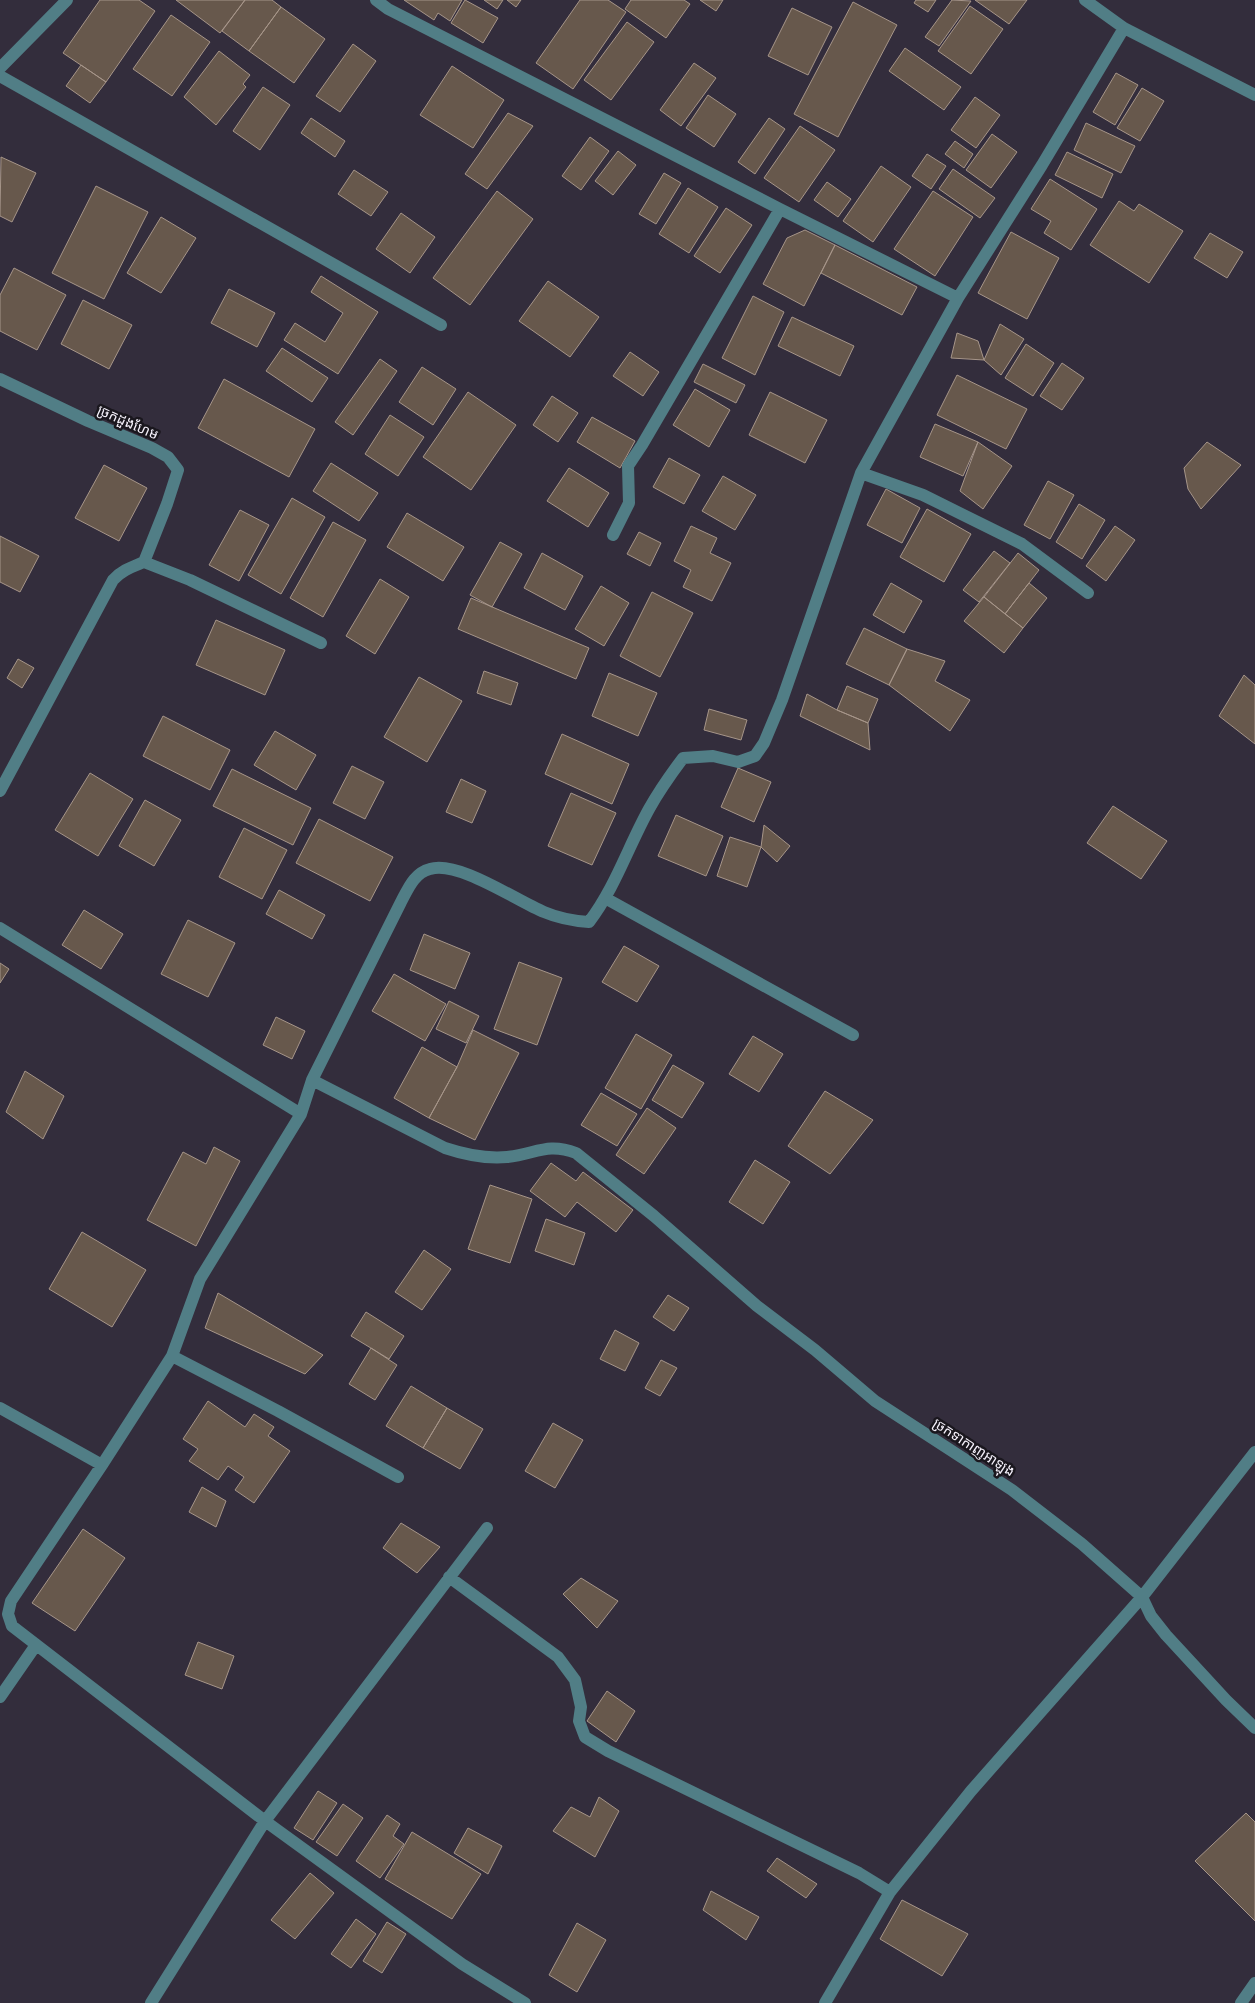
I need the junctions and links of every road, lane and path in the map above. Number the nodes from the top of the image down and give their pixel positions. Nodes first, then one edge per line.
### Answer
1 (67, 0) edge
2 (376, 0) edge
3 (1085, 0) edge
4 (1124, 28) junction
5 (0, 68) edge
6 (0, 76) edge
7 (1255, 94) edge
8 (780, 210) junction
9 (958, 298) junction
10 (441, 324) dead end
11 (0, 378) edge
12 (861, 472) junction
13 (614, 535) dead end
14 (144, 562) junction
15 (1088, 593) dead end
16 (321, 643) dead end
17 (0, 791) edge
18 (604, 898) junction
19 (0, 928) edge
20 (853, 1035) dead end
21 (312, 1080) junction
22 (301, 1114) junction
23 (172, 1356) junction
24 (0, 1408) edge
25 (1255, 1452) edge
26 (102, 1465) junction
27 (398, 1478) dead end
28 (487, 1528) dead end
29 (449, 1577) junction
30 (1142, 1597) junction
31 (4, 1615) edge
32 (36, 1646) junction
33 (0, 1697) edge
34 (1255, 1728) edge
35 (265, 1821) junction
36 (890, 1892) junction
37 (1255, 1983) edge
38 (152, 2003) edge
39 (525, 2003) edge
40 (825, 2003) edge
41 (1241, 2003) edge

1 - 5 street
2 - 8 street
3 - 4 street
4 - 7 street
4 - 9 street
6 - 10 street
8 - 9 street
8 - 13 street
9 - 12 street
11 - 14 street, ច្រកដួងហែម
12 - 15 street
12 - 18 street
14 - 16 street
14 - 17 street
18 - 20 street
18 - 21 street
19 - 22 street
21 - 22 street
21 - 30 street, ច្រកទាកាញអាឡុង
22 - 23 street
23 - 26 street
23 - 27 street
24 - 26 street
25 - 30 street
26 - 31 street
28 - 29 street
29 - 35 street
29 - 36 street
30 - 34 street, ច្រកទាកាញអាឡុង
30 - 36 street
31 - 32 street
32 - 33 street
32 - 35 street
35 - 38 street
35 - 39 street
36 - 40 street
37 - 41 street

